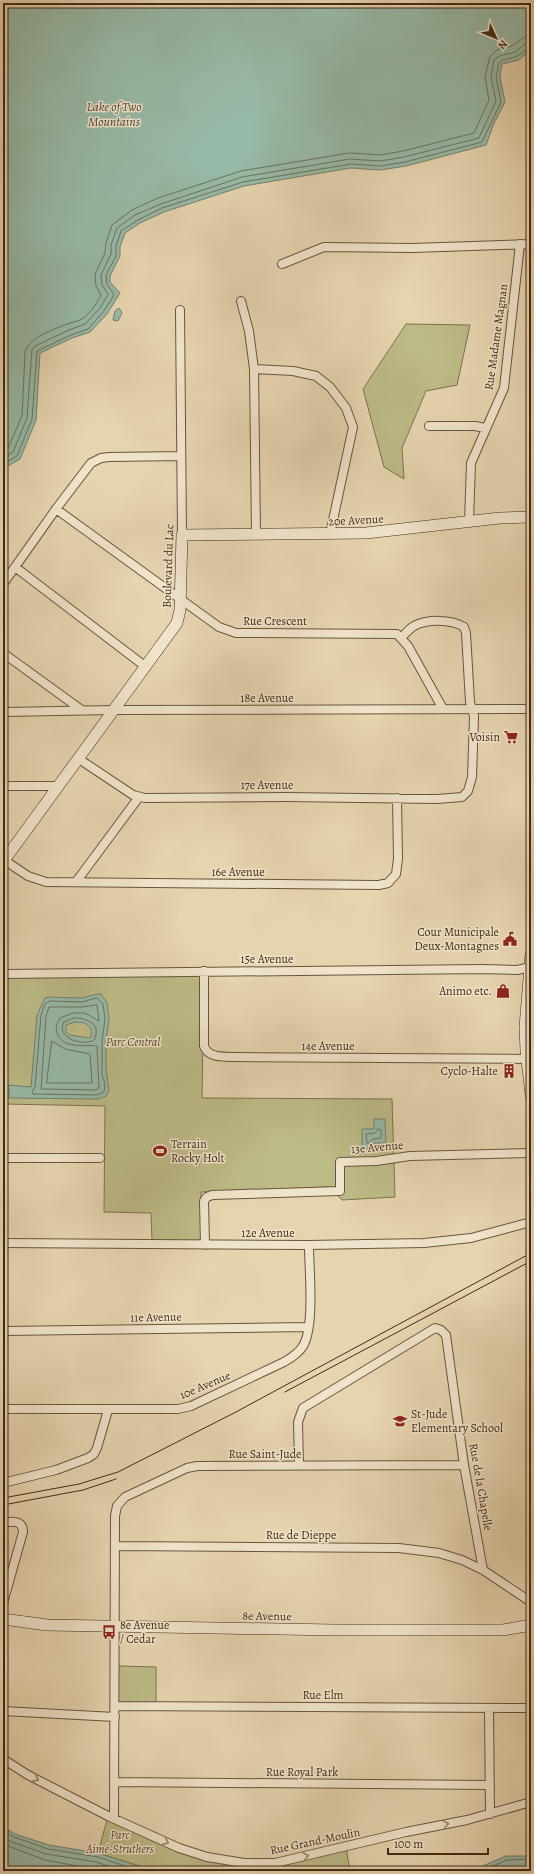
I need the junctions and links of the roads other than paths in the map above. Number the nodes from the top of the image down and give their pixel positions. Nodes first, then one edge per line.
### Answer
1 (520, 244) junction
2 (531, 244) edge
3 (282, 264) dead end
4 (242, 301) dead end
5 (180, 310) dead end
6 (254, 369) junction
7 (429, 426) dead end
8 (485, 428) junction
9 (181, 456) junction
10 (56, 509) junction
11 (531, 517) edge
12 (469, 522) junction
13 (256, 534) junction
14 (330, 534) junction
15 (182, 535) junction
16 (15, 567) junction
17 (3, 584) edge
18 (181, 599) junction
19 (402, 637) junction
20 (3, 653) edge
21 (146, 667) junction
22 (443, 709) junction
23 (472, 709) junction
24 (531, 709) edge
25 (114, 710) junction
26 (83, 711) junction
27 (3, 712) edge
28 (79, 759) junction
29 (3, 786) edge
30 (58, 786) junction
31 (139, 797) junction
32 (397, 798) junction
33 (4, 861) edge
34 (76, 882) junction
35 (531, 954) edge
36 (530, 967) edge
37 (204, 971) junction
38 (3, 974) edge
39 (529, 1059) edge
40 (531, 1095) edge
41 (531, 1153) edge
42 (3, 1158) edge
43 (100, 1158) dead end
44 (531, 1222) edge
45 (3, 1243) edge
46 (205, 1245) junction
47 (309, 1245) junction
48 (308, 1327) junction
49 (3, 1331) edge
50 (3, 1409) edge
51 (108, 1410) junction
52 (464, 1465) junction
53 (299, 1466) junction
54 (3, 1483) edge
55 (3, 1523) edge
56 (116, 1546) junction
57 (483, 1570) junction
58 (531, 1602) edge
59 (3, 1603) edge
60 (3, 1619) edge
61 (531, 1625) edge
62 (115, 1626) junction
63 (115, 1706) junction
64 (489, 1708) junction
65 (531, 1708) edge
66 (3, 1711) edge
67 (115, 1717) junction
68 (3, 1759) edge
69 (114, 1782) junction
70 (490, 1785) junction
71 (531, 1802) edge
72 (490, 1814) junction
73 (114, 1819) junction

1 - 2 street
1 - 3 street
1 - 8 street, Rue Madame Magnan
4 - 6 street
5 - 9 street, Boulevard du Lac
6 - 13 street
6 - 14 street
7 - 8 street
8 - 12 street, Rue Madame Magnan
9 - 10 street
9 - 15 street, Boulevard du Lac
10 - 16 street
10 - 18 street, Rue Crescent
11 - 12 street, 20e Avenue
12 - 14 street, 20e Avenue
13 - 14 street, 20e Avenue
13 - 15 street, 20e Avenue
15 - 18 street, Boulevard du Lac
16 - 17 street
16 - 21 street
18 - 19 street, Rue Crescent
18 - 21 street, Boulevard du Lac
19 - 22 street
19 - 23 street
20 - 26 street
21 - 25 street, Boulevard du Lac
22 - 23 street, 18e Avenue
22 - 25 street, 18e Avenue
23 - 24 street, 18e Avenue
23 - 32 street, 17e Avenue
25 - 26 street, 18e Avenue
25 - 28 street, Boulevard du Lac
26 - 27 street, 18e Avenue
28 - 30 street, Boulevard du Lac
28 - 31 street
29 - 30 street
30 - 33 street, Boulevard du Lac
31 - 32 street, 17e Avenue
31 - 34 street
32 - 34 street, 16e Avenue
33 - 34 street, 16e Avenue
35 - 36 street
36 - 37 street, 15e Avenue
36 - 39 street
37 - 38 street, 15e Avenue
37 - 39 street, 14e Avenue
39 - 40 street
41 - 46 street, 13e Avenue
42 - 43 street
44 - 47 street, 12e Avenue
45 - 46 street, 12e Avenue
46 - 47 street, 12e Avenue
47 - 48 street, 10e Avenue
48 - 49 street, 11e Avenue
48 - 51 street, 10e Avenue
50 - 51 street, 10e Avenue
51 - 54 street
52 - 53 street, Rue Saint-Jude
52 - 53 street, Rue de la Chapelle
52 - 57 street, Rue de la Chapelle
53 - 56 street, Rue Saint-Jude
55 - 59 street
56 - 57 street, Rue de Dieppe
56 - 62 street, Rue Saint-Jude
57 - 58 street
60 - 62 street, 8e Avenue
61 - 62 street, 8e Avenue
62 - 63 street, Rue Saint-Jude
63 - 64 street, Rue Elm
63 - 67 street, Rue Saint-Jude
64 - 65 street, Rue Elm
64 - 70 street
66 - 67 street
67 - 69 street, Rue Saint-Jude
68 -> 73 street, Rue Grand-Moulin
69 - 70 street, Rue Royal Park
69 - 73 street, Rue Saint-Jude
70 - 72 street
71 - 72 street, Rue Grand-Moulin
73 -> 72 street, Rue Grand-Moulin

